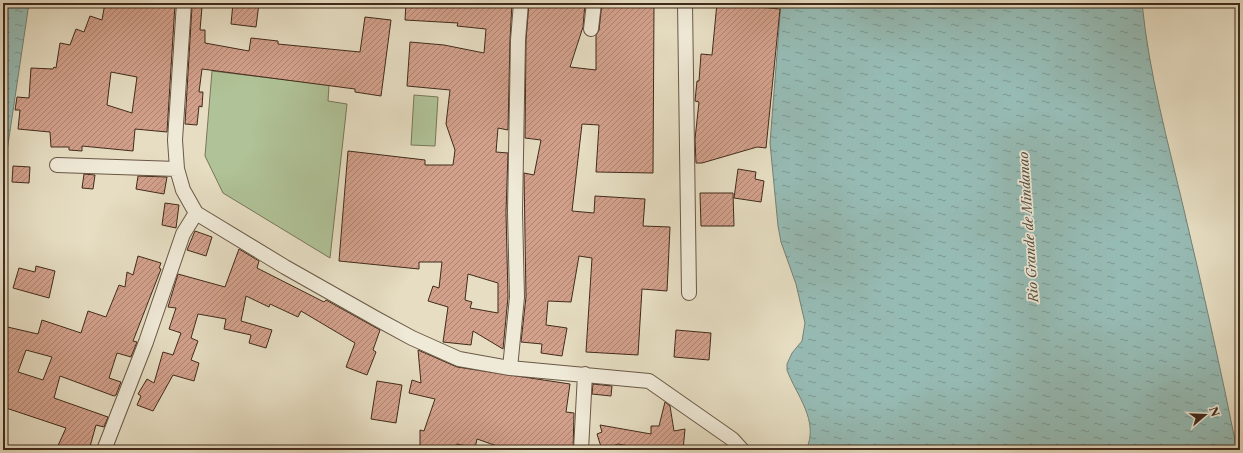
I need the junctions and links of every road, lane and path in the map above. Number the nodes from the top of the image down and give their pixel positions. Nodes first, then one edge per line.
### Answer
1 (184, 3) edge
2 (521, 3) edge
3 (594, 3) edge
4 (685, 3) edge
5 (591, 29) dead end
6 (57, 165) dead end
7 (177, 169) junction
8 (196, 213) junction
9 (689, 293) dead end
10 (510, 368) junction
11 (585, 374) junction
12 (104, 450) edge
13 (580, 450) edge
14 (742, 450) edge

1 - 7 street
2 - 10 street
3 - 5 street
4 - 9 street
6 - 7 street
7 - 8 street
8 - 10 street
8 - 12 street
10 - 11 street
11 - 13 street
11 - 14 street

